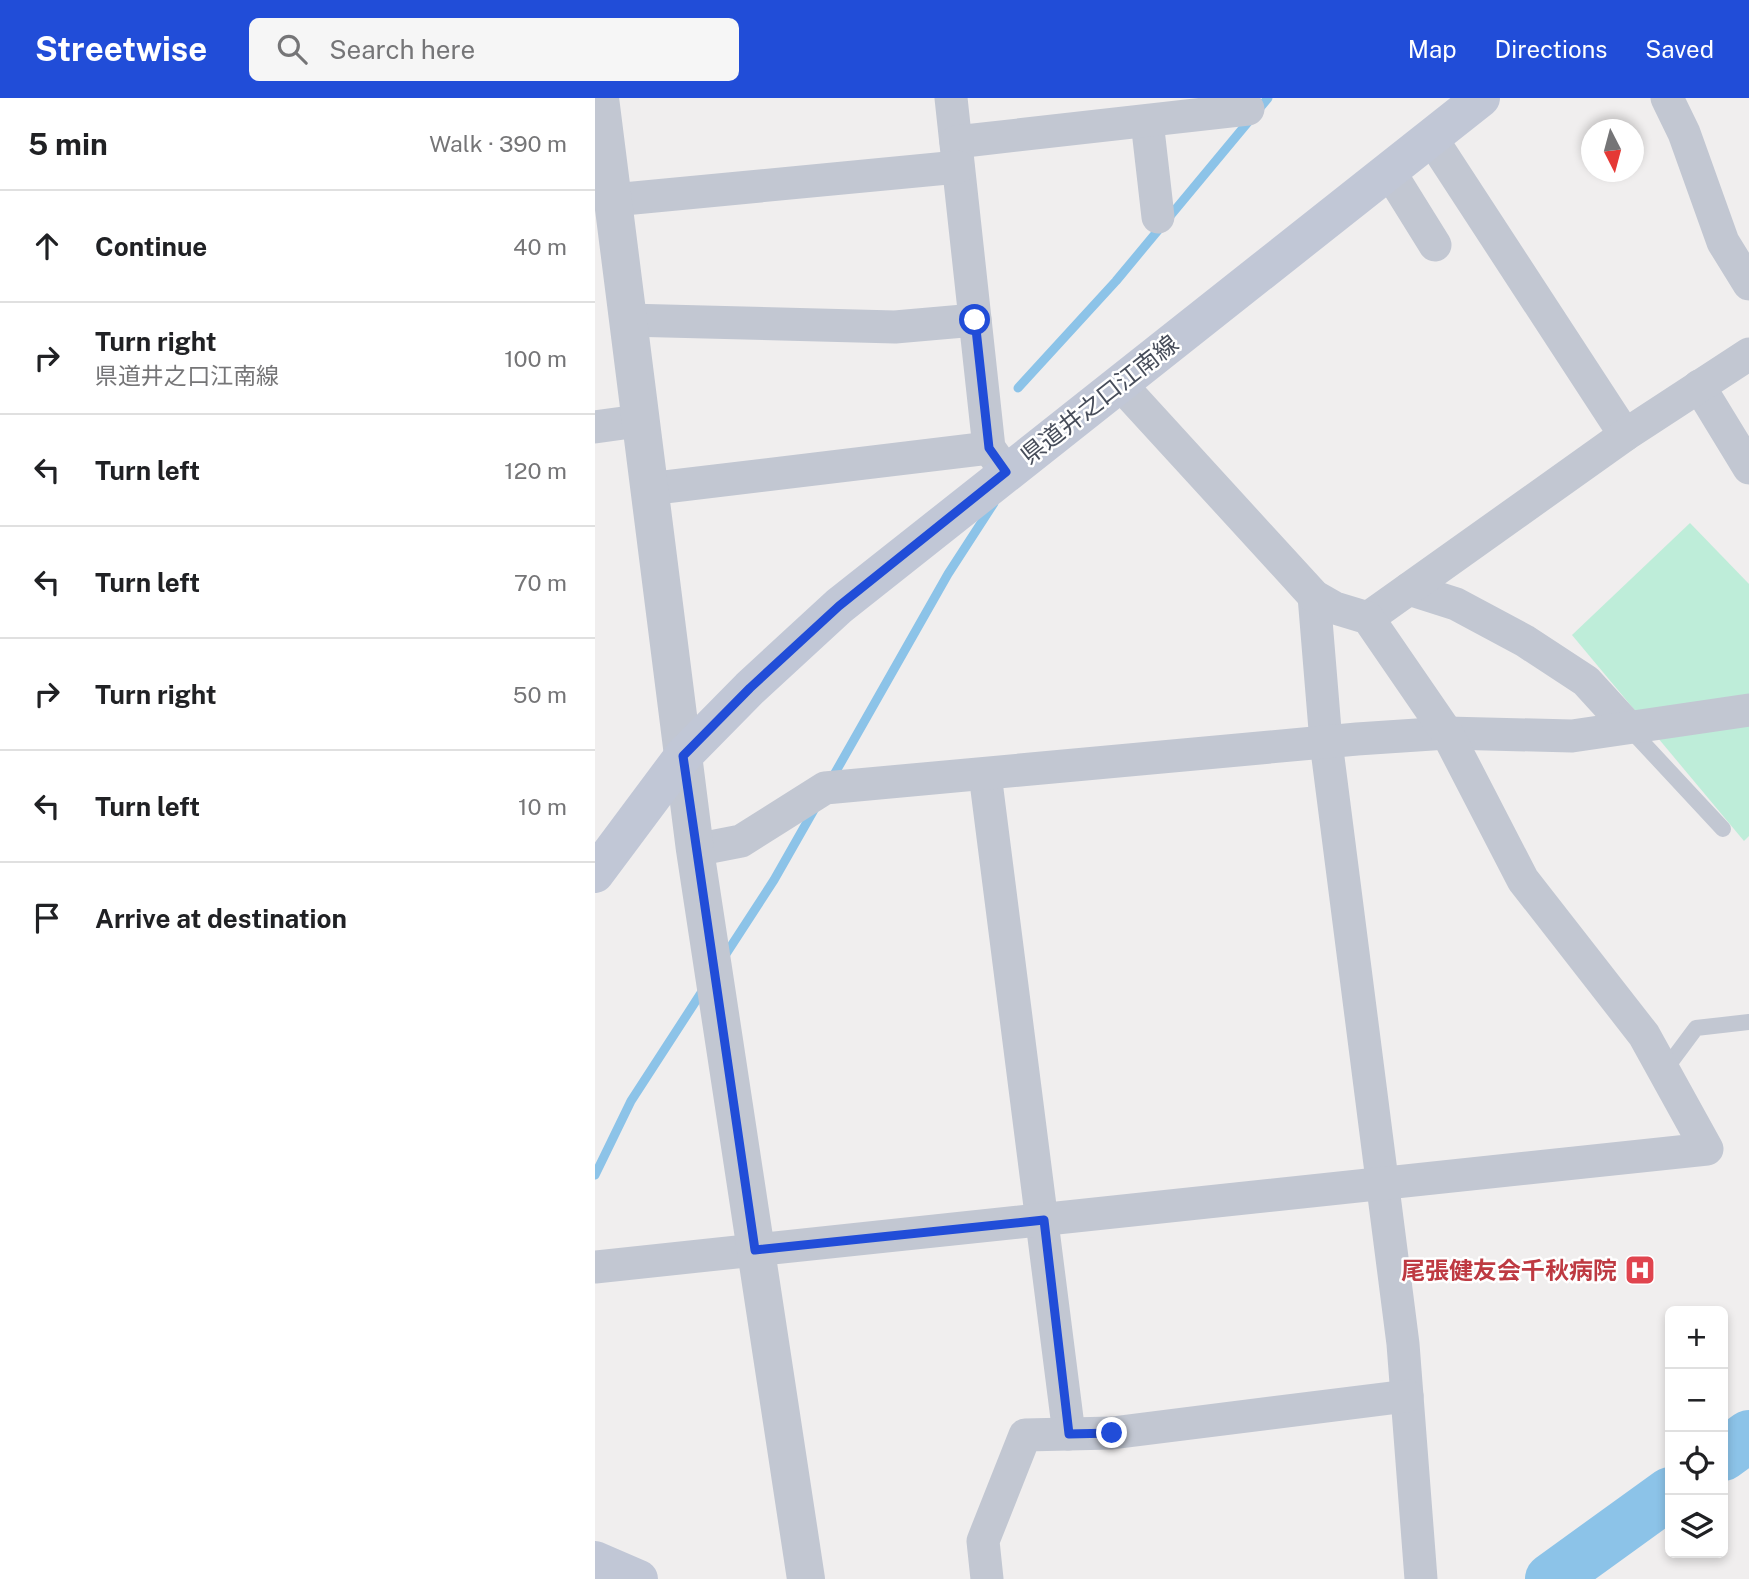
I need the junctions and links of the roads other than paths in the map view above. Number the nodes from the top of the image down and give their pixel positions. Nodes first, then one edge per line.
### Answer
1 (600, 98) edge
2 (951, 98) edge
3 (1481, 98) edge
4 (1667, 98) edge
5 (1248, 109) dead end
6 (1158, 113) edge
7 (1430, 136) junction
8 (957, 154) junction
9 (1389, 171) junction
10 (613, 200) junction
11 (1158, 217) dead end
12 (1435, 245) dead end
13 (1749, 284) edge
14 (627, 320) junction
15 (975, 320) junction
16 (1749, 354) edge
17 (1120, 384) junction
18 (1699, 386) junction
19 (638, 421) junction
20 (595, 427) edge
21 (1625, 435) junction
22 (998, 460) junction
23 (1749, 468) edge
24 (648, 489) junction
25 (1409, 589) junction
26 (1314, 596) junction
27 (1368, 618) junction
28 (1749, 710) edge
29 (1627, 727) junction
30 (1447, 733) junction
31 (1326, 742) junction
32 (683, 756) junction
33 (985, 774) junction
34 (1723, 830) dead end
35 (695, 850) junction
36 (595, 874) edge
37 (1749, 1022) edge
38 (1664, 1072) junction
39 (1382, 1186) junction
40 (1044, 1220) junction
41 (755, 1250) junction
42 (595, 1266) edge
43 (1407, 1396) junction
44 (1069, 1434) junction
45 (595, 1560) edge
46 (639, 1579) edge
47 (806, 1579) edge
48 (987, 1579) edge
49 (1421, 1579) edge

1 - 10 street
2 - 8 street
3 - 7 main road, 県道井之口江南線
4 - 13 street
5 - 6 street
6 - 8 street
6 - 11 street
7 - 9 main road, 県道井之口江南線
7 - 21 street
8 - 10 street
8 - 15 street
9 - 12 street
9 - 17 main road, 県道井之口江南線
10 - 14 street
14 - 15 street
14 - 19 street
15 - 22 street
16 - 18 street
17 - 22 main road, 県道井之口江南線
17 - 26 street
18 - 21 street
18 - 23 street
19 - 20 street
19 - 24 street
21 - 25 street
22 - 24 street
22 - 32 main road, 県道井之口江南線
24 - 32 street
25 - 27 street
25 - 29 street
26 - 27 street
26 - 31 street
27 - 30 street
28 - 29 street
29 - 30 street
29 - 34 lane
30 - 31 street
30 - 38 street
31 - 33 street
31 - 39 street
32 - 35 street
32 - 36 main road, 県道井之口江南線
33 - 35 street
33 - 40 street
35 - 41 street
37 - 38 lane
38 - 39 street
39 - 40 street
39 - 43 street
40 - 41 street
40 - 44 street
41 - 42 street
41 - 47 street
43 - 44 street
43 - 49 street
44 - 48 street
45 - 46 main road

